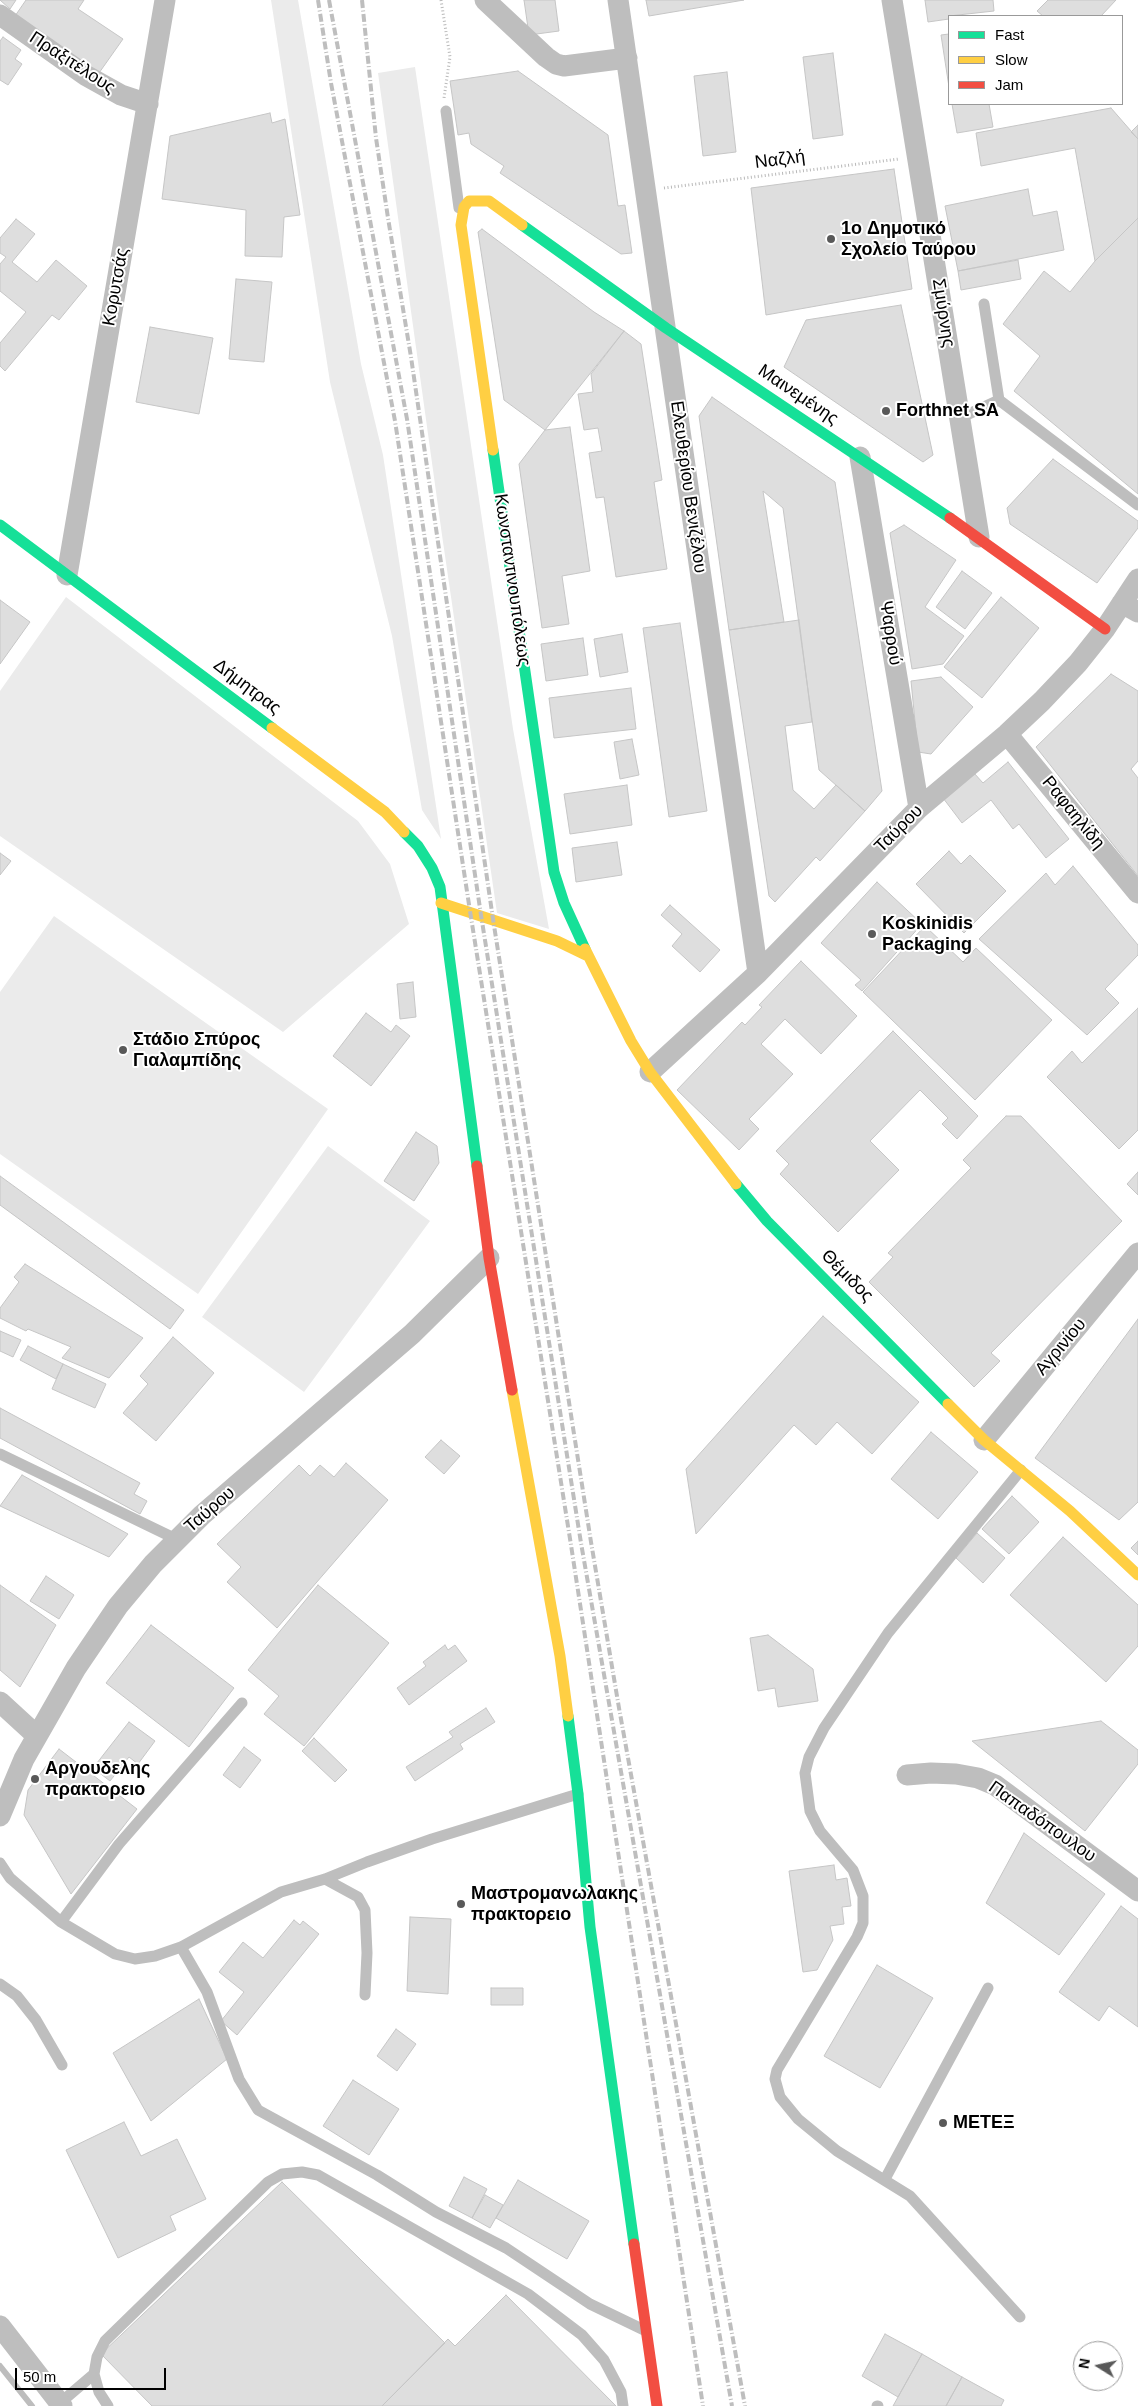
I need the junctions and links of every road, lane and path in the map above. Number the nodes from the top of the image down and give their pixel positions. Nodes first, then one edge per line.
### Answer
1 (441, 0) edge
2 (485, 0) edge
3 (618, 0) edge
4 (892, 0) edge
5 (162, 1) edge
6 (0, 15) edge
7 (628, 58) junction
8 (148, 104) junction
9 (446, 111) joint
10 (917, 156) junction
11 (646, 190) junction
12 (469, 201) joint
13 (461, 225) junction
14 (984, 304) dead end
15 (666, 328) junction
16 (999, 400) junction
17 (960, 418) junction
18 (860, 458) junction
19 (1138, 505) edge
20 (0, 525) edge
21 (979, 537) junction
22 (67, 575) junction
23 (1138, 580) edge
24 (1130, 608) edge
25 (1105, 629) junction
26 (1007, 734) junction
27 (919, 808) junction
28 (1138, 893) edge
29 (441, 902) junction
30 (588, 956) junction
31 (758, 974) junction
32 (650, 1072) junction
33 (1138, 1254) edge
34 (489, 1258) junction
35 (984, 1440) junction
36 (0, 1454) edge
37 (1021, 1470) junction
38 (176, 1539) junction
39 (1138, 1575) edge
40 (0, 1702) edge
41 (242, 1704) dead end
42 (36, 1735) junction
43 (907, 1775) dead end
44 (578, 1794) junction
45 (0, 1816) edge
46 (0, 1863) edge
47 (325, 1879) junction
48 (1138, 1891) edge
49 (61, 1922) junction
50 (181, 1947) junction
51 (0, 1984) edge
52 (988, 1988) dead end
53 (365, 1995) dead end
54 (62, 2065) dead end
55 (885, 2179) junction
56 (1020, 2317) dead end
57 (0, 2326) edge
58 (646, 2331) junction
59 (94, 2374) junction
60 (61, 2405) edge
61 (108, 2406) edge
62 (623, 2406) edge
63 (657, 2406) edge

1 - 9 path
2 - 7 street
3 - 7 street, Ελευθερίου Βενιζέλου
4 - 10 street, Σμύρνης
5 - 8 street, Κορυτσάς
6 - 8 street, Πραξιτέλους
7 - 11 street, Ελευθερίου Βενιζέλου
8 - 22 street, Κορυτσάς
9 - 13 lane
10 - 11 path, Ναζλή
10 - 17 street, Σμύρνης
11 - 15 street, Ελευθερίου Βενιζέλου
12 - 13 street, Κωνσταντινουπόλεως
12 - 15 street, Μαινεμένης
13 - 30 street, Κωνσταντινουπόλεως
14 - 16 lane
15 - 18 street, Μαινεμένης
15 - 31 street, Ελευθερίου Βενιζέλου
16 - 17 lane
16 - 19 lane
17 - 21 street, Σμύρνης
18 - 21 street, Μαινεμένης
18 - 27 street, Ψαρρού
20 - 22 street, Δήμητρας
21 - 25 street, Μαινεμένης
22 - 29 street, Δήμητρας
23 - 24 street, Ταύρου
24 - 25 street, Ταύρου
25 - 26 street, Ταύρου
26 - 27 street, Ταύρου
26 - 28 street, Ραφαηλίδη
27 - 31 street, Ταύρου
29 - 30 street
29 - 34 street, Δήμητρας
30 - 32 street, Θέμιδος
31 - 32 street, Ταύρου
32 - 35 street, Θέμιδος
33 - 35 street, Αγρινίου
34 - 38 street, Ταύρου
34 - 44 street, Δήμητρας
35 - 37 street, Θέμιδος
36 - 38 lane
37 - 39 street, Θέμιδος
37 - 55 lane
38 - 42 street, Ταύρου
40 - 42 street
41 - 49 lane
42 - 45 street, Ταύρου
43 - 48 street, Παπαδόπουλου
44 - 47 lane
44 - 58 street, Δήμητρας
46 - 49 lane
47 - 50 lane
47 - 53 lane
49 - 50 lane
50 - 58 lane
51 - 54 lane
52 - 55 lane
55 - 56 lane
57 - 60 street
58 - 63 street, Δήμητρας
59 - 60 lane
59 - 61 lane
59 - 62 lane

